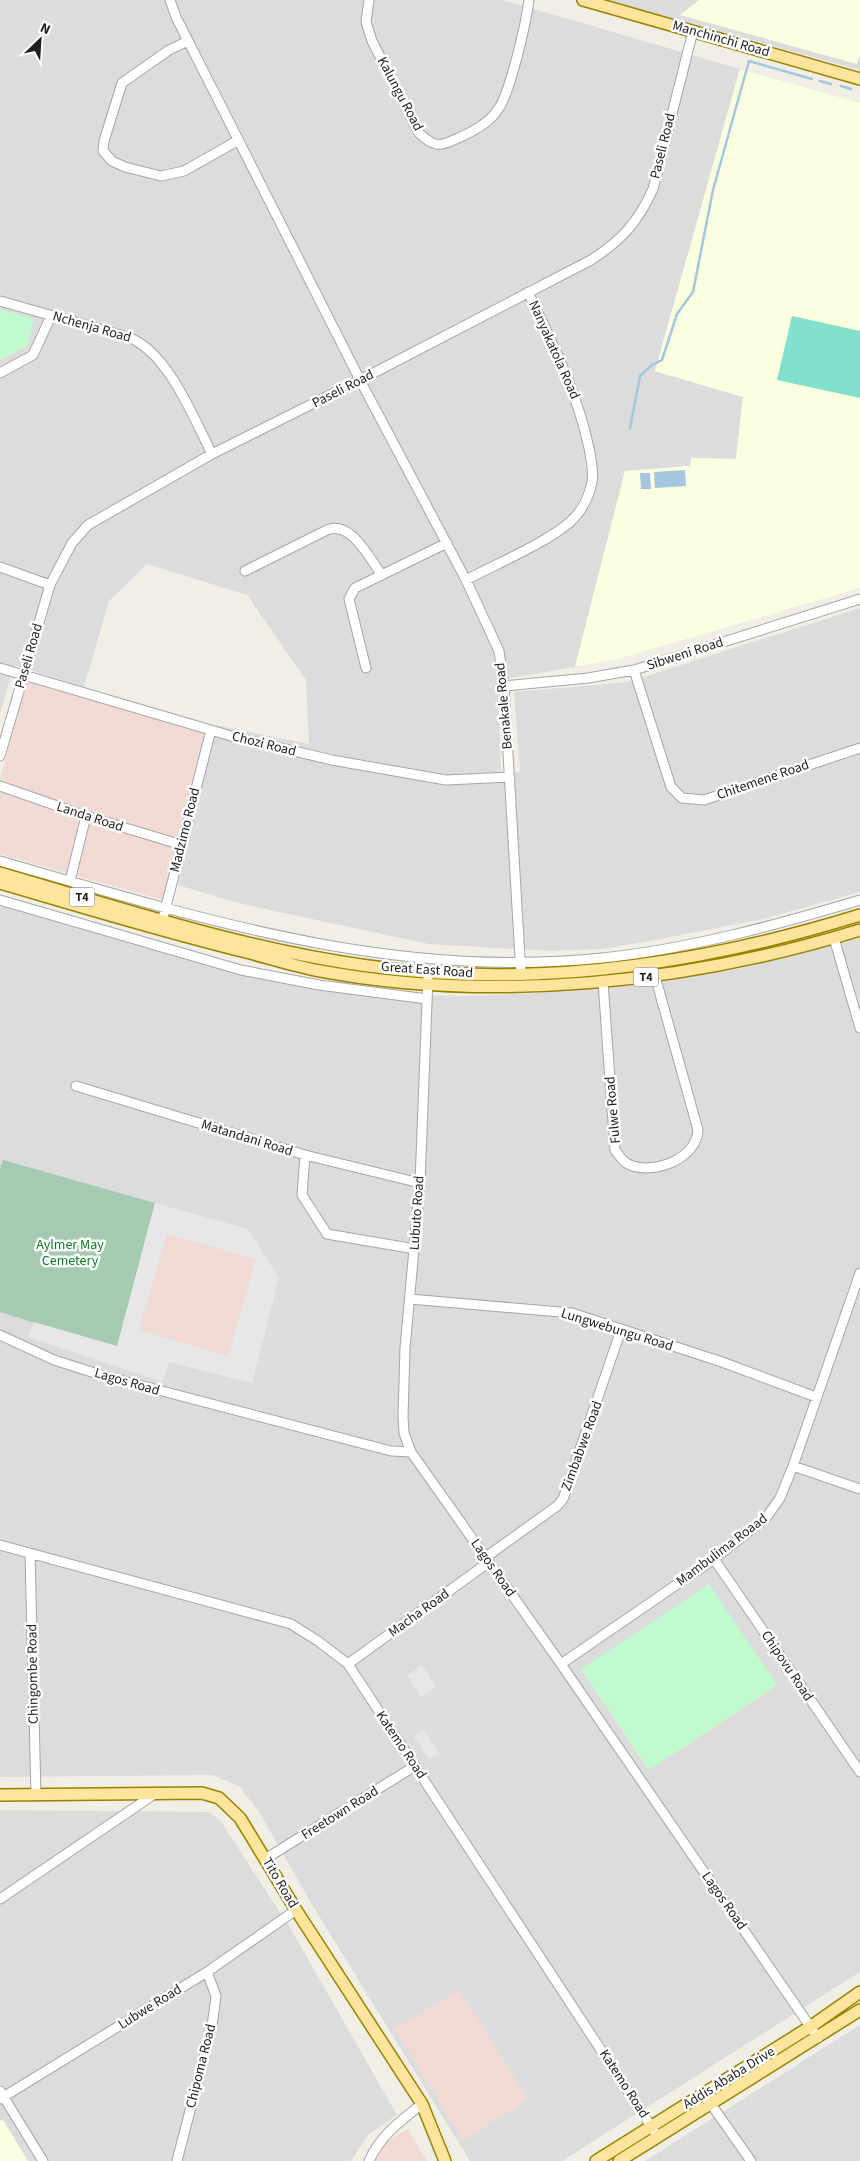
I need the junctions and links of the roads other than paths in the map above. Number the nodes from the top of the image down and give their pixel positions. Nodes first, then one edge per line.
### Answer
1 (170, 0) edge
2 (369, 0) edge
3 (529, 0) edge
4 (583, 0) edge
5 (693, 31) junction
6 (188, 41) junction
7 (860, 79) edge
8 (237, 141) junction
9 (528, 292) junction
10 (0, 301) edge
11 (51, 316) junction
12 (0, 372) edge
13 (360, 380) junction
14 (212, 454) junction
15 (447, 543) junction
16 (0, 567) edge
17 (245, 571) dead end
18 (382, 574) junction
19 (466, 580) junction
20 (50, 585) junction
21 (860, 599) edge
22 (0, 668) edge
23 (366, 668) dead end
24 (634, 670) junction
25 (24, 674) junction
26 (504, 686) junction
27 (211, 730) junction
28 (860, 748) edge
29 (0, 756) edge
30 (510, 777) junction
31 (0, 786) edge
32 (86, 816) junction
33 (182, 845) junction
34 (0, 861) edge
35 (0, 873) edge
36 (50, 875) junction
37 (70, 881) junction
38 (0, 883) edge
39 (47, 887) junction
40 (0, 900) edge
41 (860, 900) edge
42 (166, 908) junction
43 (860, 915) edge
44 (162, 925) junction
45 (860, 930) edge
46 (834, 938) junction
47 (520, 962) junction
48 (521, 974) junction
49 (655, 976) junction
50 (428, 978) junction
51 (603, 982) junction
52 (427, 999) junction
53 (860, 1028) edge
54 (76, 1086) dead end
55 (305, 1155) junction
56 (420, 1183) junction
57 (415, 1249) junction
58 (860, 1273) edge
59 (410, 1299) junction
60 (621, 1330) junction
61 (0, 1335) edge
62 (816, 1397) junction
63 (410, 1452) junction
64 (793, 1466) junction
65 (860, 1489) edge
66 (0, 1546) edge
67 (30, 1554) junction
68 (714, 1559) junction
69 (488, 1560) junction
70 (348, 1664) junction
71 (561, 1664) junction
72 (415, 1766) junction
73 (860, 1772) edge
74 (156, 1793) junction
75 (36, 1794) junction
76 (0, 1795) edge
77 (265, 1859) junction
78 (0, 1899) edge
79 (296, 1910) junction
80 (207, 1972) junction
81 (858, 1998) edge
82 (860, 2010) edge
83 (810, 2026) junction
84 (818, 2038) junction
85 (704, 2093) junction
86 (1, 2096) edge
87 (422, 2104) junction
88 (711, 2105) junction
89 (652, 2127) junction
90 (658, 2137) junction
91 (43, 2161) edge
92 (177, 2161) edge
93 (369, 2161) edge
94 (445, 2161) edge
95 (596, 2161) edge
96 (618, 2161) edge
97 (751, 2161) edge

1 - 6 street, Benakale Road
2 - 3 street, Kalungu Road
4 - 5 main road, Manchinchi Road
5 - 7 main road, Manchinchi Road
5 - 9 street, Paseli Road
6 - 8 street, Benakale Road
6 - 8 street
8 - 13 street, Benakale Road
9 - 13 street, Paseli Road
9 - 19 street, Nanyakatola Road
10 - 11 street, Nchenja Road
11 - 12 street
11 - 14 street, Nchenja Road
13 - 14 street, Paseli Road
13 - 15 street, Benakale Road
14 - 20 street, Paseli Road
15 - 18 street
15 - 19 street, Benakale Road
16 - 20 street
17 - 18 street
18 - 23 street
19 - 26 street, Benakale Road
20 - 25 street, Paseli Road
21 - 24 street, Sibweni Road
22 - 25 street, Chozi Road
24 - 26 street, Sibweni Road
24 - 28 street, Chitemene Road
25 - 27 street, Chozi Road
25 - 29 street, Paseli Road
26 - 30 street, Benakale Road
27 - 30 street, Chozi Road
27 - 33 street, Madzimo Road
30 - 47 street, Benakale Road
31 - 32 street, Landa Road
32 - 33 street, Landa Road
32 - 37 street
33 - 42 street, Madzimo Road
34 - 36 street
35 - 39 main road, Great East Road / T4
36 - 37 street
36 - 39 street
37 - 42 street
38 - 44 main road, Great East Road / T4
39 - 44 main road, Great East Road / T4
40 - 52 street
41 - 47 street
42 - 44 street, Madzimo Road
42 - 47 street
43 - 48 main road, Great East Road / T4
44 - 50 main road, Great East Road / T4
45 - 46 main road, Great East Road / T4
46 - 49 main road, Great East Road / T4
46 - 53 street
47 - 48 street, Benakale Road
48 - 50 main road, Great East Road / T4
49 - 51 main road, Great East Road / T4
49 - 51 street, Fulwe Road
50 - 51 main road, Great East Road / T4
50 - 52 street, Lubuto Road
52 - 56 street, Lubuto Road
54 - 55 street, Matandani Road
55 - 56 street, Matandani Road
55 - 57 street
56 - 57 street, Lubuto Road
57 - 59 street, Lubuto Road
58 - 62 street, Mambulima Roaad
59 - 60 street, Lungwebungu Road
59 - 63 street, Lubuto Road
60 - 62 street, Lungwebungu Road
60 - 69 street, Zimbabwe Road
61 - 63 street, Lagos Road
62 - 64 street, Mambulima Roaad
63 - 69 street, Lagos Road
64 - 65 street
64 - 68 street, Mambulima Roaad
66 - 67 street, Katemo Road
67 - 70 street, Katemo Road
67 - 75 street, Chingombe Road
68 - 71 street, Mambulima Roaad
68 - 73 street, Chipovu Road
69 - 70 street, Macha Road
69 - 71 street, Lagos Road
70 - 72 street, Katemo Road
71 - 83 street, Lagos Road
72 - 77 street, Freetown Road
72 - 89 street, Katemo Road
74 - 75 main road, Tito Road
74 - 77 main road, Tito Road
74 - 78 street
75 - 76 main road, Tito Road
77 - 79 main road, Tito Road
79 - 80 street, Lubwe Road
79 - 87 main road, Tito Road
80 - 86 street, Lubwe Road
80 - 92 street, Chipoma Road
81 - 83 main road, Addis Ababa Drive
82 - 84 main road, Addis Ababa Drive
83 - 84 street, Lagos Road
83 - 85 main road, Addis Ababa Drive
84 - 88 main road, Addis Ababa Drive
85 - 88 street
85 - 89 main road, Addis Ababa Drive
86 - 91 street
87 - 93 street
87 - 94 main road, Tito Road
88 - 90 main road, Addis Ababa Drive
88 - 97 street
89 - 90 street, Katemo Road
89 - 95 main road, Addis Ababa Drive
90 - 96 main road, Addis Ababa Drive

